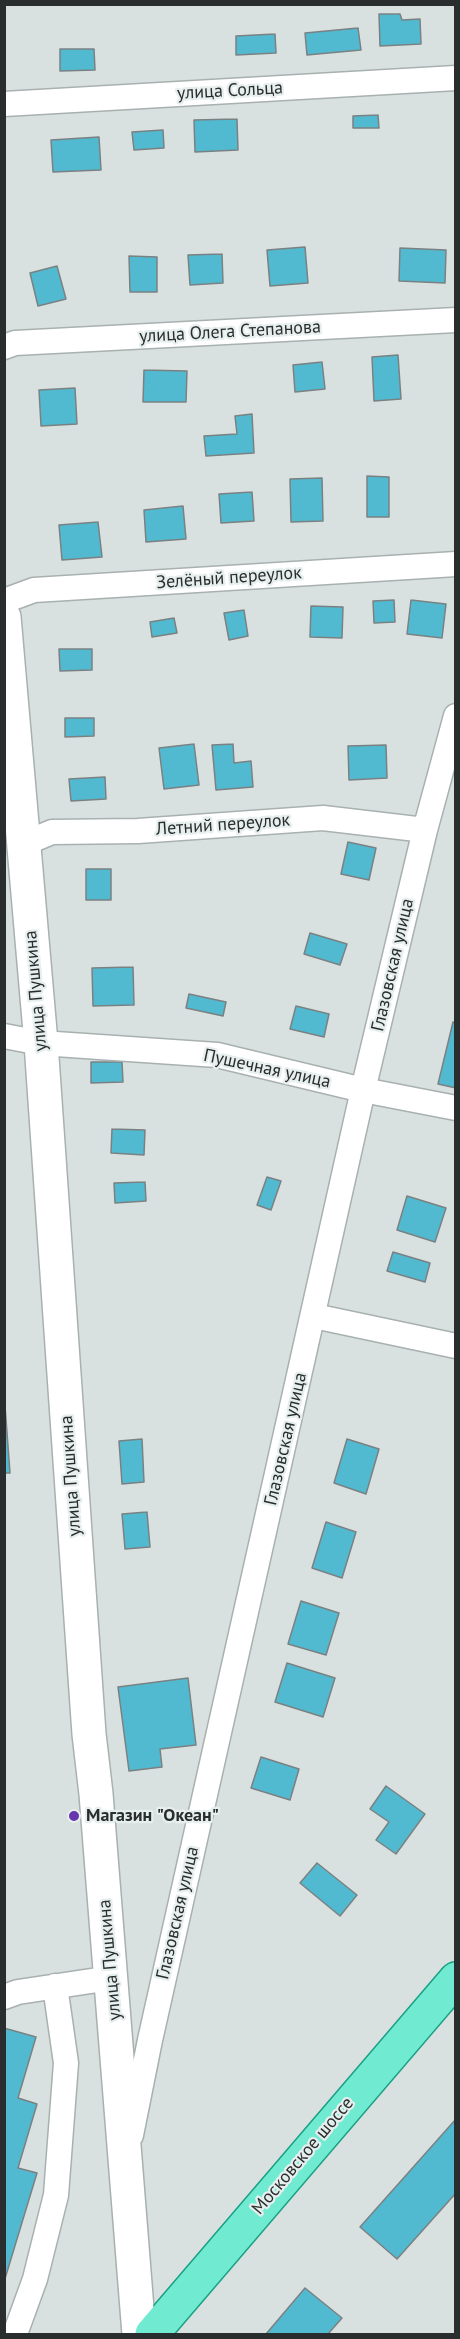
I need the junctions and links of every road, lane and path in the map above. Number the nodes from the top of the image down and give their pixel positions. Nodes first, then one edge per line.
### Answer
1 (456, 78) edge
2 (4, 104) edge
3 (456, 320) edge
4 (4, 346) edge
5 (456, 564) edge
6 (4, 601) edge
7 (4, 617) edge
8 (456, 716) edge
9 (425, 830) junction
10 (23, 844) junction
11 (4, 1036) edge
12 (40, 1043) junction
13 (363, 1090) junction
14 (456, 1108) edge
15 (314, 1316) junction
16 (456, 1346) edge
17 (111, 1978) junction
18 (456, 1979) edge
19 (56, 1986) junction
20 (4, 1997) edge
21 (126, 2164) junction
22 (15, 2334) edge
23 (139, 2334) edge
24 (152, 2334) edge

1 - 2 street, улица Сольца
3 - 4 street, улица Олега Степанова
5 - 6 street, Зелёный переулок
7 - 10 street, улица Пушкина
8 - 9 street, Глазовская улица
9 - 10 street, Летний переулок
9 - 13 street, Глазовская улица
10 - 12 street, улица Пушкина
11 - 12 street, Пушечная улица
12 - 13 street, Пушечная улица
12 - 17 street, улица Пушкина
13 - 14 street, Пушечная улица
13 - 15 street, Глазовская улица
15 - 16 street
15 - 21 street, Глазовская улица
17 - 19 street
17 - 21 street, улица Пушкина
18 - 24 main road, Московское шоссе
19 - 20 street
19 - 22 street
21 - 23 street, улица Пушкина

